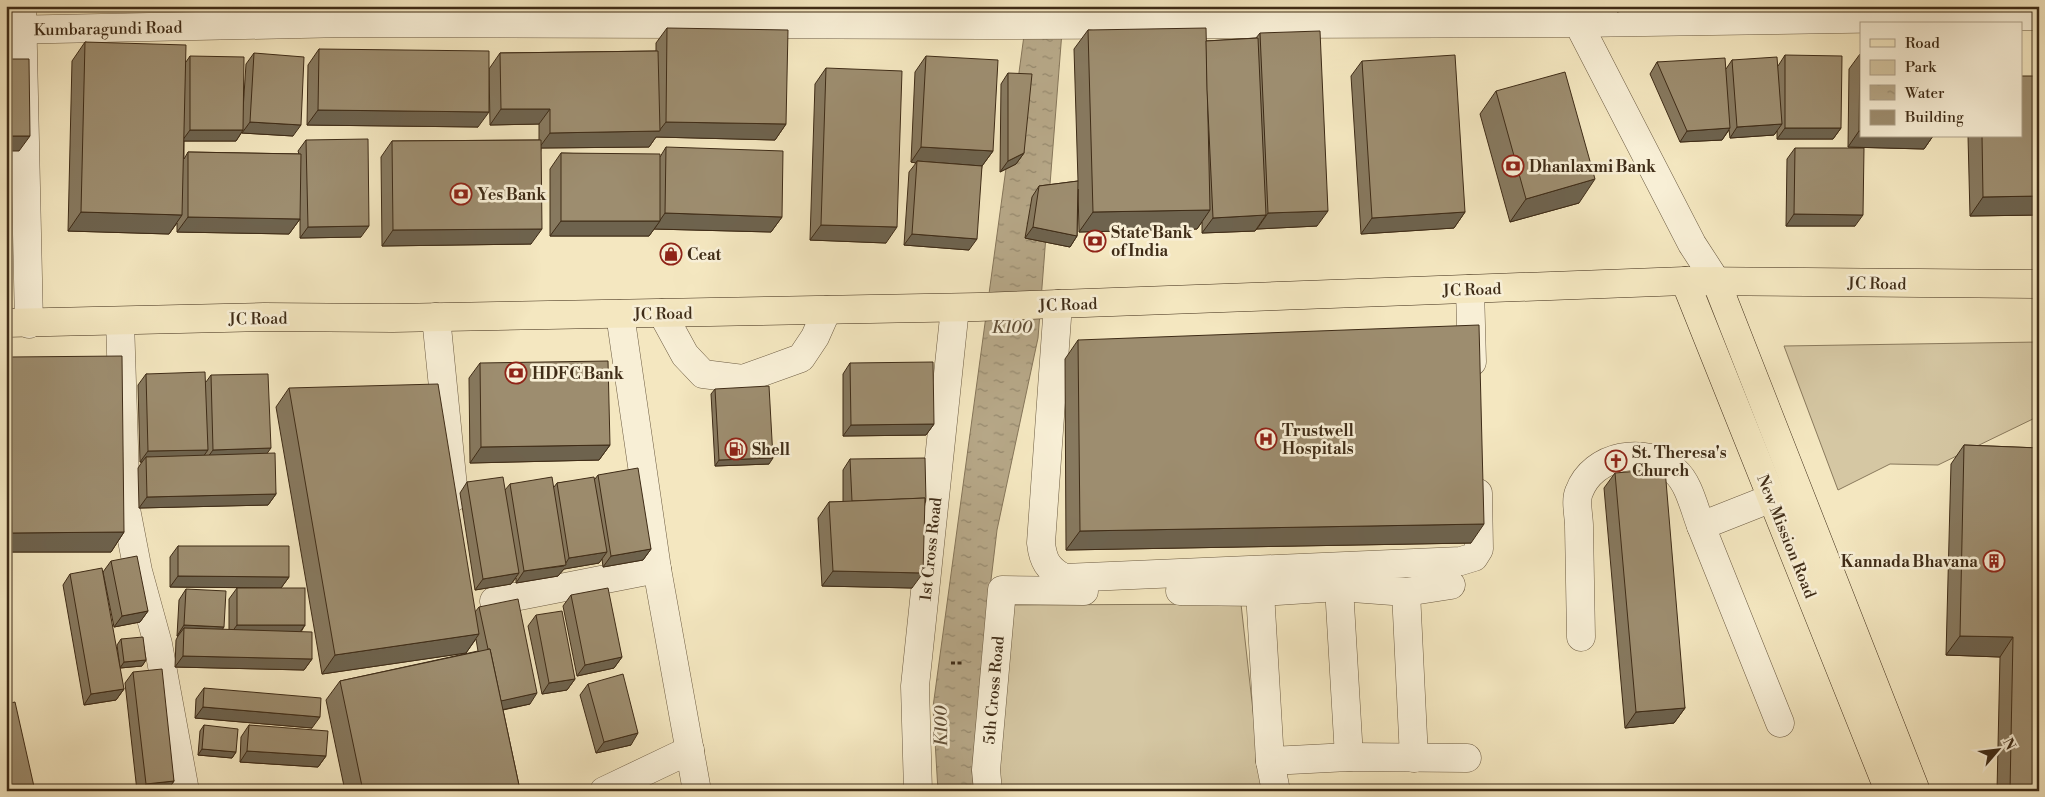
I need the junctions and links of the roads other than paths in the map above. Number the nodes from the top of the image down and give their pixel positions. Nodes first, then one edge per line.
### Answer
1 (1577, 14) edge
2 (348, 15) edge
3 (689, 15) edge
4 (985, 16) edge
5 (2039, 16) edge
6 (1073, 19) edge
7 (17, 22) edge
8 (1692, 244) junction
9 (1685, 281) junction
10 (1716, 281) junction
11 (2039, 284) edge
12 (1470, 289) junction
13 (1053, 304) junction
14 (966, 308) junction
15 (827, 310) junction
16 (662, 313) junction
17 (620, 314) junction
18 (436, 317) junction
19 (120, 321) junction
20 (18, 323) edge
21 (1474, 389) edge
22 (1477, 466) edge
23 (1772, 498) junction
24 (457, 520) edge
25 (1701, 526) junction
26 (657, 569) junction
27 (1451, 586) dead end
28 (1339, 587) junction
29 (1260, 592) junction
30 (1406, 592) junction
31 (494, 601) dead end
32 (1581, 637) dead end
33 (1780, 723) dead end
34 (690, 750) junction
35 (1349, 757) junction
36 (1414, 758) junction
37 (1467, 758) dead end
38 (1270, 761) junction
39 (185, 791) edge
40 (604, 791) edge
41 (697, 791) edge
42 (918, 791) edge
43 (988, 791) edge
44 (1276, 791) edge
45 (1889, 791) edge
46 (1916, 791) edge

1 - 5 street, Kumbaragundi Road
1 - 6 street, Kumbaragundi Road
1 - 8 street
2 - 3 street, Kumbaragundi Road
2 - 7 street, Kumbaragundi Road
3 - 4 street, Kumbaragundi Road
4 - 6 street, Kumbaragundi Road
7 - 20 street
8 - 9 street
8 - 10 street
9 - 10 main road, JC Road
9 - 12 main road, JC Road
9 - 23 main road, New Mission Road
10 - 11 main road, JC Road
10 - 46 main road
12 - 13 main road, JC Road
12 - 21 street
13 - 14 main road, JC Road
13 - 22 street
14 - 15 main road, JC Road
14 - 42 street, 1st Cross Road
15 - 16 main road, JC Road
15 - 16 street
16 - 17 main road, JC Road
17 - 18 main road, JC Road
17 - 26 street
18 - 19 main road, JC Road
18 - 24 street
19 - 20 main road, JC Road
19 - 39 street
23 - 25 street
23 - 45 main road, New Mission Road
25 - 32 street
25 - 33 street
26 - 31 street
26 - 34 street
27 - 30 street
28 - 29 street
28 - 30 street
28 - 35 street
29 - 38 street
29 - 43 street, 5th Cross Road
30 - 36 street
34 - 40 street
34 - 41 street
35 - 36 street
35 - 38 street
36 - 37 street
38 - 44 street

